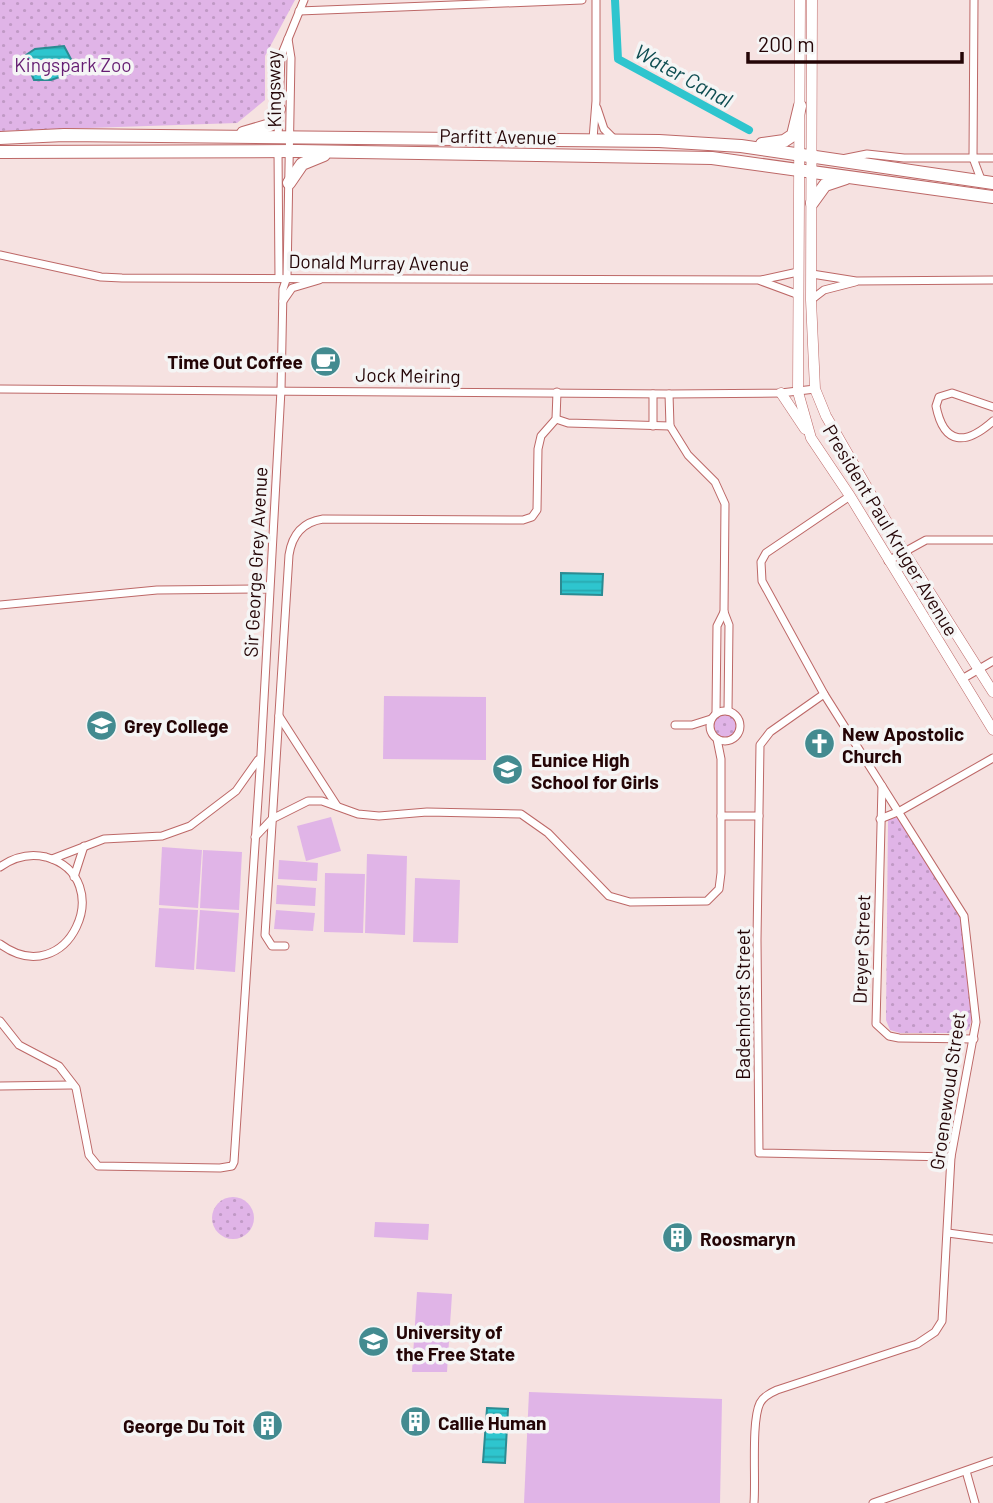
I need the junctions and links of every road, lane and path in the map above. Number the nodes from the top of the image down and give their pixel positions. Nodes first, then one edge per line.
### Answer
1 (304, 0) edge
2 (320, 0) edge
3 (582, 0) edge
4 (596, 0) edge
5 (800, 0) edge
6 (812, 0) edge
7 (974, 0) edge
8 (333, 10) junction
9 (299, 11) junction
10 (288, 39) junction
11 (596, 101) junction
12 (800, 106) junction
13 (279, 109) junction
14 (64, 135) junction
15 (0, 138) edge
16 (226, 138) junction
17 (506, 139) junction
18 (593, 139) junction
19 (615, 140) junction
20 (284, 145) junction
21 (741, 146) junction
22 (0, 152) edge
23 (128, 152) junction
24 (331, 152) junction
25 (805, 155) junction
26 (572, 156) junction
27 (686, 157) junction
28 (973, 158) junction
29 (993, 158) edge
30 (838, 160) junction
31 (806, 169) junction
32 (857, 177) junction
33 (987, 182) edge
34 (289, 183) junction
35 (993, 197) edge
36 (812, 203) junction
37 (288, 253) junction
38 (0, 255) edge
39 (798, 272) junction
40 (812, 274) junction
41 (283, 277) junction
42 (303, 277) junction
43 (334, 277) junction
44 (761, 280) junction
45 (993, 280) edge
46 (856, 281) junction
47 (799, 295) junction
48 (811, 300) junction
49 (283, 302) junction
50 (0, 389) edge
51 (815, 389) junction
52 (281, 390) junction
53 (557, 392) junction
54 (798, 392) junction
55 (782, 393) junction
56 (653, 394) junction
57 (669, 394) junction
58 (993, 407) edge
59 (556, 419) junction
60 (993, 421) edge
61 (653, 426) junction
62 (670, 426) junction
63 (811, 438) junction
64 (850, 496) junction
65 (993, 540) edge
66 (903, 550) junction
67 (888, 561) junction
68 (268, 589) junction
69 (0, 604) edge
70 (724, 612) junction
71 (993, 661) edge
72 (978, 667) junction
73 (962, 679) junction
74 (993, 692) edge
75 (824, 694) junction
76 (728, 711) junction
77 (279, 715) junction
78 (713, 716) junction
79 (675, 725) dead end
80 (692, 725) junction
81 (993, 730) edge
82 (711, 732) junction
83 (717, 739) junction
84 (727, 741) junction
85 (261, 754) junction
86 (993, 758) edge
87 (721, 759) junction
88 (882, 786) junction
89 (337, 807) junction
90 (900, 811) junction
91 (721, 816) junction
92 (759, 816) junction
93 (880, 818) junction
94 (272, 819) junction
95 (255, 838) junction
96 (84, 846) junction
97 (52, 859) junction
98 (1, 865) edge
99 (74, 877) junction
100 (285, 946) dead end
101 (2, 949) edge
102 (0, 1021) edge
103 (975, 1030) junction
104 (960, 1038) junction
105 (974, 1039) junction
106 (71, 1085) junction
107 (0, 1086) edge
108 (951, 1157) junction
109 (948, 1233) junction
110 (993, 1238) edge
111 (993, 1461) edge
112 (966, 1471) junction
113 (754, 1503) edge
114 (873, 1503) edge
115 (975, 1503) edge

1 - 9 street, Kingsway
2 - 8 street
3 - 8 street
4 - 11 street
5 - 12 street
6 - 25 street
7 - 28 street
8 - 9 street
9 - 10 street, Kingsway
10 - 13 street, Kingsway
10 - 20 street, Kingsway
11 - 18 street
11 - 19 street
12 - 21 highway
12 - 25 street
13 - 16 highway
13 - 20 street, Kingsway
14 - 15 highway, Parfitt Avenue
14 - 16 highway, Parfitt Avenue
14 - 23 highway
16 - 20 highway, Parfitt Avenue
17 - 18 highway, Parfitt Avenue
17 - 20 highway, Parfitt Avenue
17 - 26 highway
18 - 19 highway, Parfitt Avenue
18 - 27 highway
19 - 21 highway, Parfitt Avenue
20 - 23 highway, Parfitt Avenue
20 - 24 highway, Parfitt Avenue
20 - 34 street, Sir George Grey Avenue
20 - 41 street, Sir George Grey Avenue
21 - 25 highway, Parfitt Avenue
22 - 23 highway, Parfitt Avenue
24 - 26 highway, Parfitt Avenue
24 - 34 highway
25 - 30 highway, Parfitt Avenue
25 - 31 street, President Paul Kruger Avenue
26 - 27 highway, Parfitt Avenue
27 - 31 highway, Parfitt Avenue
28 - 29 street, Parfitt Avenue
28 - 30 street, Parfitt Avenue
28 - 33 street
30 - 33 highway, Parfitt Avenue
31 - 32 highway, Parfitt Avenue
31 - 36 street, President Paul Kruger Avenue
31 - 39 street, President Paul Kruger Avenue
32 - 35 highway, Parfitt Avenue
32 - 36 highway
34 - 37 street, Sir George Grey Avenue
36 - 40 street, President Paul Kruger Avenue
37 - 41 street, Sir George Grey Avenue
37 - 42 street
38 - 41 street, Donald Murray Avenue
39 - 44 street, Donald Murray Avenue
39 - 47 street, President Paul Kruger Avenue
40 - 46 street
40 - 48 street, President Paul Kruger Avenue
41 - 42 street, Donald Murray Avenue
41 - 49 street, Sir George Grey Avenue
42 - 43 street, Donald Murray Avenue
43 - 44 street, Donald Murray Avenue
43 - 49 street
44 - 47 street, Donald Murray Avenue
45 - 46 street
46 - 48 street
47 - 54 street, President Paul Kruger Avenue
48 - 51 street, President Paul Kruger Avenue
49 - 52 street, Sir George Grey Avenue
50 - 52 street, Jock Meiring
51 - 54 street, Jock Meiring
51 - 66 street, President Paul Kruger Avenue
52 - 53 street, Jock Meiring
52 - 68 street, Sir George Grey Avenue
53 - 56 street, Jock Meiring
53 - 59 street
54 - 55 street, Jock Meiring
54 - 63 street, President Paul Kruger Avenue
55 - 57 street, Jock Meiring
55 - 63 street
56 - 57 street, Jock Meiring
56 - 61 street
57 - 62 street
58 - 60 street
59 - 61 street
59 - 77 street
61 - 62 street
62 - 70 street
63 - 64 street, President Paul Kruger Avenue
64 - 67 street, President Paul Kruger Avenue
64 - 75 street, Groenewoud Street
65 - 66 street
66 - 67 street
66 - 72 street, President Paul Kruger Avenue
67 - 73 street, President Paul Kruger Avenue
68 - 69 street
68 - 85 street, Sir George Grey Avenue
70 - 76 street
70 - 78 street
71 - 72 street
72 - 73 street
72 - 74 street, President Paul Kruger Avenue
73 - 81 street, President Paul Kruger Avenue
75 - 88 street, Groenewoud Street
75 - 92 street, Badenhorst Street
76 - 78 street
76 - 84 street
77 - 89 street
77 - 94 street
78 - 80 street
78 - 82 street
79 - 80 street
80 - 82 street
82 - 83 street
83 - 84 street
83 - 87 street
84 - 87 street
85 - 95 street, Sir George Grey Avenue
85 - 96 street
86 - 90 street
87 - 91 street
88 - 90 street, Groenewoud Street
88 - 93 street, Dreyer Street
89 - 91 street
89 - 94 street
90 - 93 street
90 - 103 street, Groenewoud Street
91 - 92 street
92 - 108 street, Badenhorst Street
93 - 104 street, Dreyer Street
94 - 95 street
94 - 100 street
95 - 106 street, Sir George Grey Avenue
96 - 97 street
96 - 99 street
97 - 98 street
97 - 99 street
99 - 101 street
102 - 106 street
103 - 104 street, Dreyer Street
103 - 105 street, Groenewoud Street
104 - 105 street, Dreyer Street
105 - 108 street, Groenewoud Street
106 - 107 street
108 - 109 street, Groenewoud Street
109 - 110 street
109 - 113 street, Groenewoud Street
111 - 112 street
112 - 114 street
112 - 115 street

